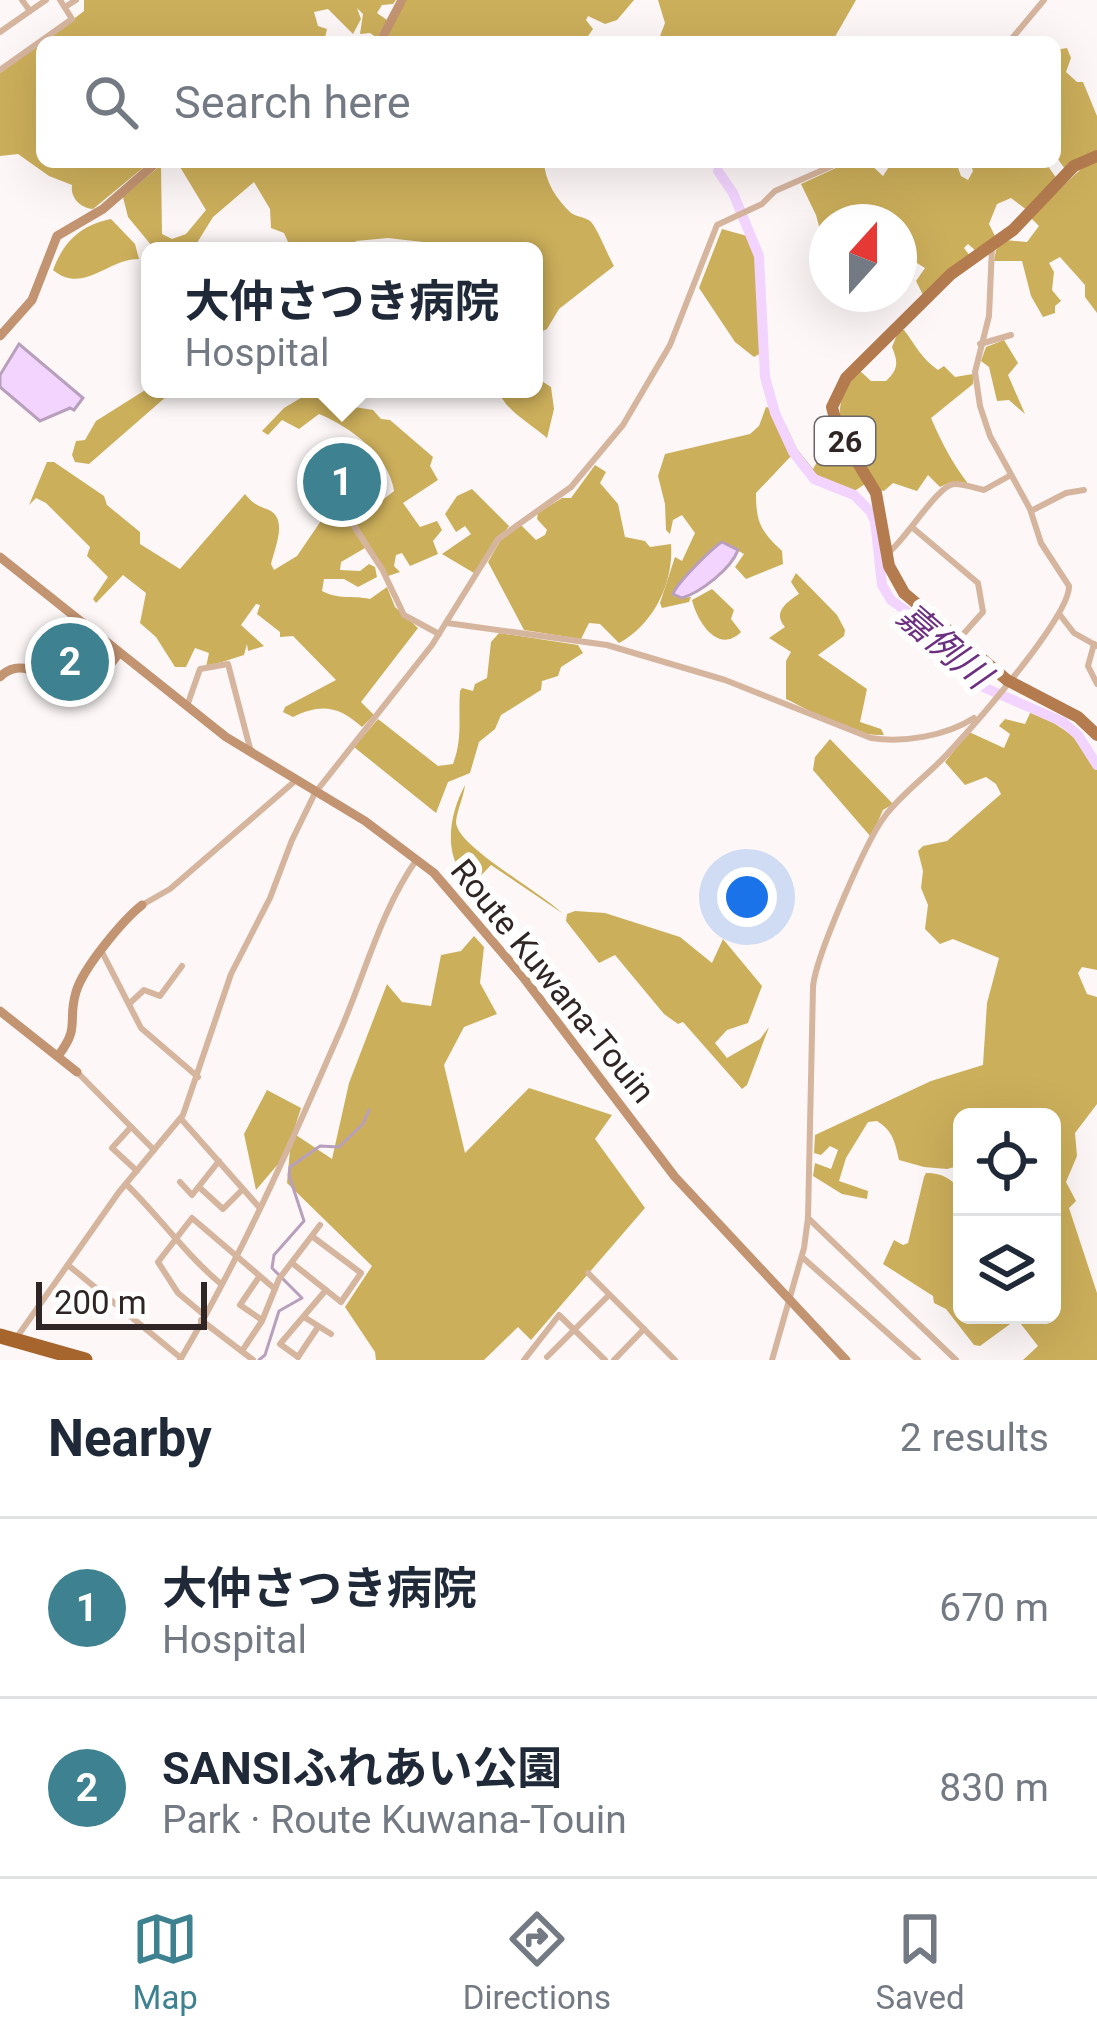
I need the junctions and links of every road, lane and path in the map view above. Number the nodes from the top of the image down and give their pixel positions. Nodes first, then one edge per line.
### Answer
1 (22, 0) edge
2 (46, 0) edge
3 (76, 0) edge
4 (402, 0) edge
5 (1044, 0) edge
6 (63, 4) edge
7 (30, 11) junction
8 (0, 32) edge
9 (48, 36) edge
10 (383, 36) edge
11 (1014, 36) edge
12 (36, 45) edge
13 (0, 70) edge
14 (1097, 156) edge
15 (151, 168) edge
16 (827, 168) edge
17 (992, 244) junction
18 (1011, 335) dead end
19 (0, 336) edge
20 (980, 344) junction
21 (1011, 475) junction
22 (1084, 490) dead end
23 (338, 502) dead end
24 (1030, 511) junction
25 (913, 528) junction
26 (886, 554) junction
27 (0, 557) edge
28 (1060, 615) junction
29 (448, 622) junction
30 (439, 634) junction
31 (958, 641) junction
32 (1096, 645) edge
33 (119, 652) junction
34 (0, 677) edge
35 (1004, 684) junction
36 (1097, 684) edge
37 (187, 706) junction
38 (982, 711) junction
39 (1097, 735) edge
40 (252, 755) junction
41 (295, 781) junction
42 (315, 794) junction
43 (417, 859) junction
44 (142, 905) joint
45 (102, 952) junction
46 (182, 966) dead end
47 (130, 1004) junction
48 (2, 1015) edge
49 (58, 1056) junction
50 (76, 1072) joint
51 (198, 1077) junction
52 (181, 1119) junction
53 (130, 1127) junction
54 (154, 1151) junction
55 (218, 1161) junction
56 (137, 1171) junction
57 (180, 1182) dead end
58 (126, 1184) junction
59 (199, 1187) junction
60 (242, 1190) junction
61 (259, 1207) junction
62 (808, 1218) junction
63 (320, 1225) dead end
64 (175, 1237) junction
65 (313, 1238) junction
66 (802, 1257) junction
67 (235, 1259) junction
68 (292, 1263) junction
69 (68, 1265) junction
70 (588, 1273) dead end
71 (259, 1277) junction
72 (220, 1284) junction
73 (275, 1289) junction
74 (326, 1290) junction
75 (609, 1295) junction
76 (788, 1300) junction
77 (304, 1316) junction
78 (202, 1317) junction
79 (262, 1319) junction
80 (318, 1327) junction
81 (644, 1329) junction
82 (575, 1330) junction
83 (332, 1334) dead end
84 (7, 1341) edge
85 (242, 1351) junction
86 (35, 1353) edge
87 (547, 1357) edge
88 (297, 1358) edge
89 (181, 1359) edge
90 (85, 1360) edge
91 (253, 1360) edge
92 (524, 1360) edge
93 (610, 1360) edge
94 (675, 1360) edge
95 (772, 1360) edge
96 (846, 1360) edge
97 (918, 1360) edge
98 (956, 1360) edge

1 - 7 street
2 - 7 street
3 - 6 street
4 - 10 main road
5 - 11 street
6 - 9 street
7 - 8 street
12 - 13 street
14 - 17 main road, 26
15 - 19 main road
16 - 29 street
17 - 20 street
17 - 26 main road, 26
18 - 20 street
20 - 21 street
21 - 24 street
21 - 25 street
22 - 24 street
23 - 30 street
24 - 28 street
25 - 26 street
25 - 31 street
26 - 31 main road, 26
27 - 33 main road, Route Kuwana-Touin
28 - 32 street
28 - 35 street
29 - 30 street
29 - 38 street
30 - 42 street
31 - 35 main road, 26
32 - 36 street
33 - 34 main road
33 - 37 main road, Route Kuwana-Touin
35 - 38 street
35 - 39 main road, 26
37 - 40 main road, Route Kuwana-Touin
37 - 40 street
38 - 62 street
40 - 41 main road, Route Kuwana-Touin
41 - 42 main road, Route Kuwana-Touin
41 - 44 street
42 - 43 main road, Route Kuwana-Touin
42 - 51 street
43 - 61 street
43 - 76 main road, Route Kuwana-Touin
44 - 45 main road
45 - 47 street
45 - 49 main road
46 - 47 street
47 - 51 street
48 - 49 main road
49 - 50 main road
50 - 53 street
51 - 52 street
52 - 54 street
52 - 55 street
53 - 54 street
53 - 56 street
54 - 56 street
55 - 59 street
55 - 60 street
56 - 58 street
57 - 59 street
58 - 64 street
58 - 69 street
59 - 60 street
60 - 61 street
61 - 67 street
62 - 66 street
62 - 98 street
63 - 65 street
64 - 67 street
64 - 72 street
64 - 78 street
65 - 68 street
65 - 74 street
66 - 76 street
66 - 97 street
67 - 71 street
67 - 72 street
68 - 73 street
68 - 74 street
69 - 84 street
69 - 89 street
70 - 75 street
71 - 73 street
71 - 79 street
72 - 78 street
73 - 79 street
74 - 77 street
75 - 81 street
75 - 82 street
76 - 95 street
76 - 96 main road, Route Kuwana-Touin
77 - 80 street
77 - 88 street
78 - 85 street
78 - 89 street
79 - 85 street
80 - 83 street
80 - 88 street
81 - 93 street
81 - 94 street
82 - 87 street
82 - 92 street
82 - 93 street
84 - 86 highway
85 - 91 street
86 - 90 highway

